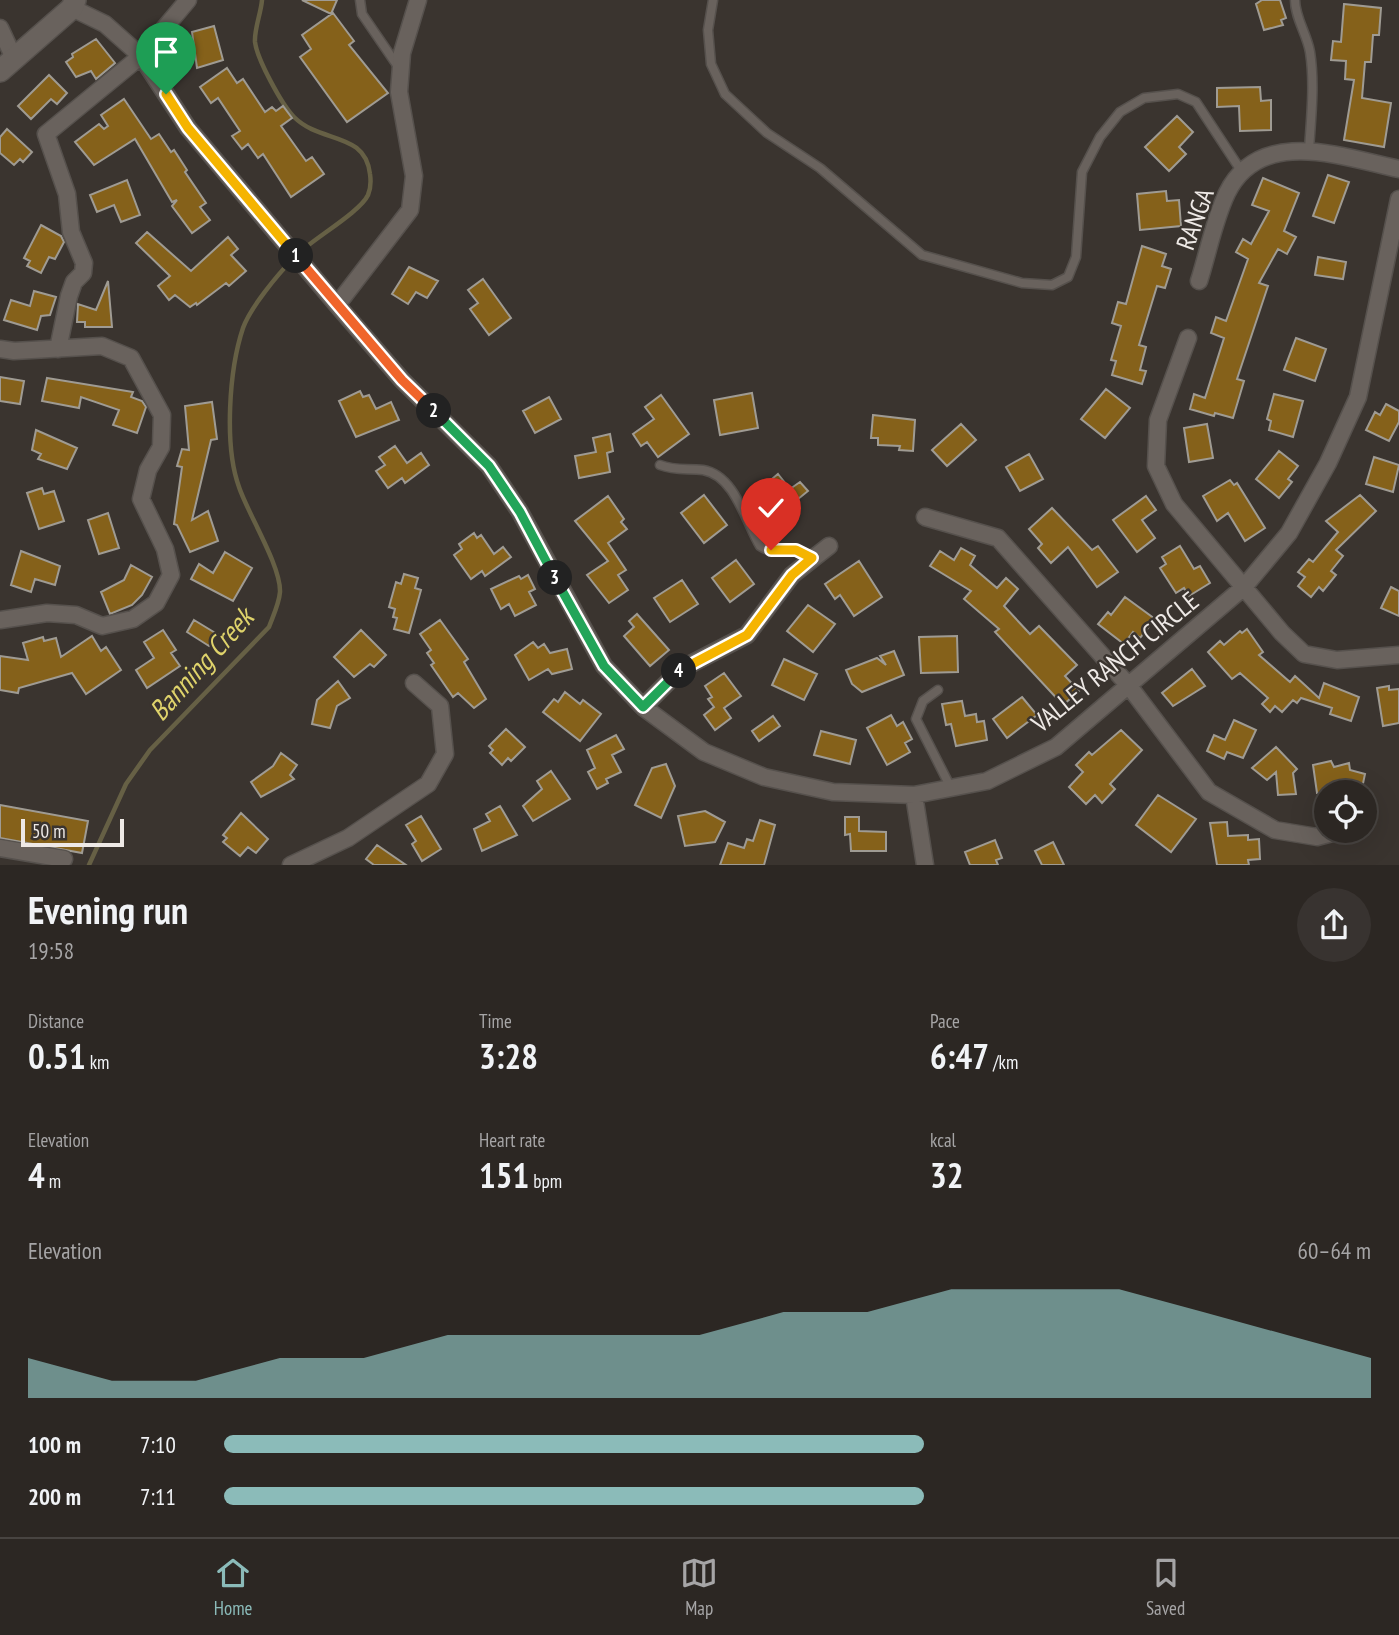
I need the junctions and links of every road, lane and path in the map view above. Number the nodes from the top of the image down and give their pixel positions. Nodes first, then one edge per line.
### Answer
1 (188, 0) edge
2 (360, 0) edge
3 (418, 0) edge
4 (713, 0) edge
5 (1295, 0) edge
6 (73, 4) edge
7 (0, 28) edge
8 (141, 56) junction
9 (6, 63) edge
10 (401, 71) junction
11 (1309, 150) junction
12 (1399, 169) edge
13 (1242, 172) junction
14 (1399, 199) edge
15 (1199, 281) dead end
16 (337, 305) junction
17 (1188, 338) dead end
18 (0, 349) edge
19 (58, 349) junction
20 (660, 465) dead end
21 (925, 517) dead end
22 (829, 546) dead end
23 (812, 558) junction
24 (1244, 587) junction
25 (0, 620) edge
26 (1399, 655) edge
27 (414, 682) dead end
28 (1129, 686) junction
29 (937, 690) dead end
30 (643, 707) junction
31 (951, 788) junction
32 (914, 795) junction
33 (1314, 836) edge
34 (0, 848) edge
35 (64, 859) dead end
36 (290, 865) edge
37 (925, 865) edge

1 - 8 street
2 - 10 lane
3 - 10 street
4 - 13 lane
5 - 11 lane
6 - 8 street, VALLEY RANCH CIRCLE
6 - 9 street
7 - 9 street
8 - 16 street, VALLEY RANCH CIRCLE
8 - 19 street
10 - 16 street
11 - 12 street, RANGA
11 - 13 street, RANGA
13 - 15 street, RANGA
14 - 24 street, VALLEY RANCH CIRCLE
16 - 30 street, VALLEY RANCH CIRCLE
17 - 24 street
18 - 19 street
19 - 25 street
20 - 23 lane
21 - 28 street
22 - 23 street
23 - 30 street
24 - 26 street
24 - 28 street, VALLEY RANCH CIRCLE
27 - 36 street
28 - 31 street, VALLEY RANCH CIRCLE
28 - 33 street
29 - 31 lane
30 - 32 street, VALLEY RANCH CIRCLE
31 - 32 street, VALLEY RANCH CIRCLE
32 - 37 street
34 - 35 street

